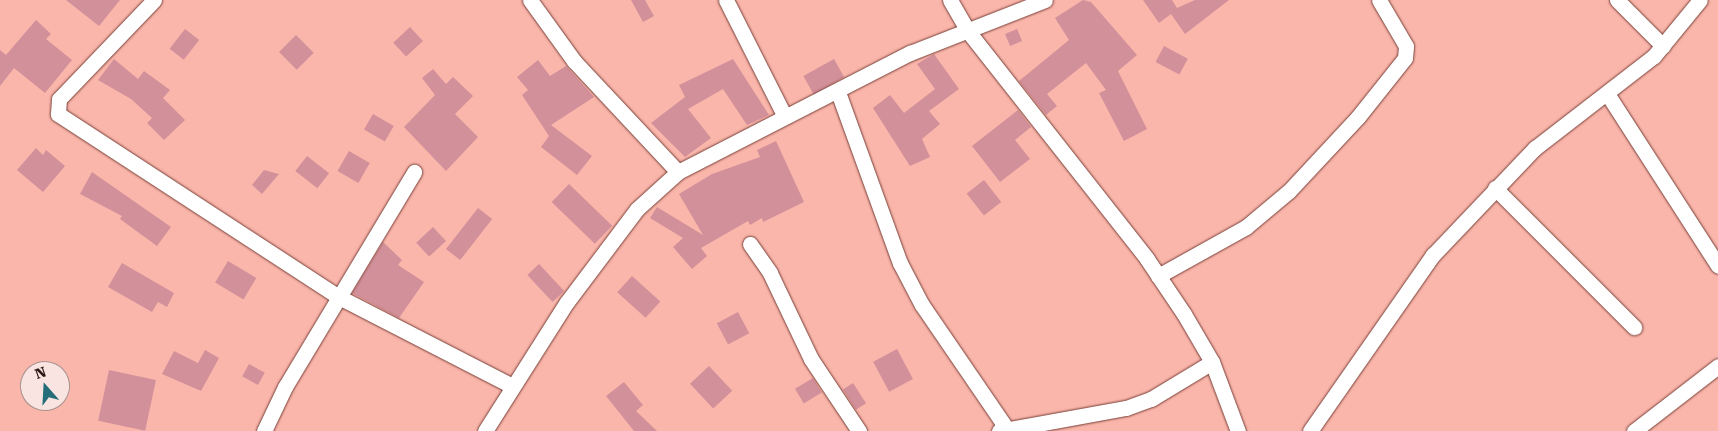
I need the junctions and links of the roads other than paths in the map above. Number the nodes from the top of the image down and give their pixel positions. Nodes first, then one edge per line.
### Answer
1 (154, 0) edge
2 (530, 0) edge
3 (726, 0) edge
4 (950, 0) edge
5 (1046, 0) edge
6 (1379, 0) edge
7 (1617, 0) edge
8 (1700, 0) edge
9 (967, 30) junction
10 (1663, 46) junction
11 (838, 92) junction
12 (1608, 95) junction
13 (784, 115) junction
14 (414, 172) dead end
15 (678, 172) junction
16 (1495, 188) junction
17 (750, 244) dead end
18 (1718, 266) edge
19 (1158, 276) junction
20 (339, 297) junction
21 (1634, 327) dead end
22 (1212, 362) junction
23 (1718, 366) edge
24 (510, 385) junction
25 (1002, 430) edge
26 (264, 431) edge
27 (485, 431) edge
28 (859, 431) edge
29 (1238, 431) edge
30 (1310, 431) edge
31 (1634, 431) edge

1 - 20 street
2 - 15 street
3 - 13 street
4 - 9 street
5 - 9 street
6 - 19 street
7 - 10 street
8 - 10 street
9 - 11 street
9 - 19 street
10 - 12 street
11 - 13 street
11 - 25 street
12 - 16 street
12 - 18 street
13 - 15 street
14 - 20 street
15 - 24 street
16 - 21 street
16 - 30 street
17 - 28 street
19 - 22 street
20 - 24 street
20 - 26 street
22 - 25 street
22 - 29 street
23 - 31 street
24 - 27 street

